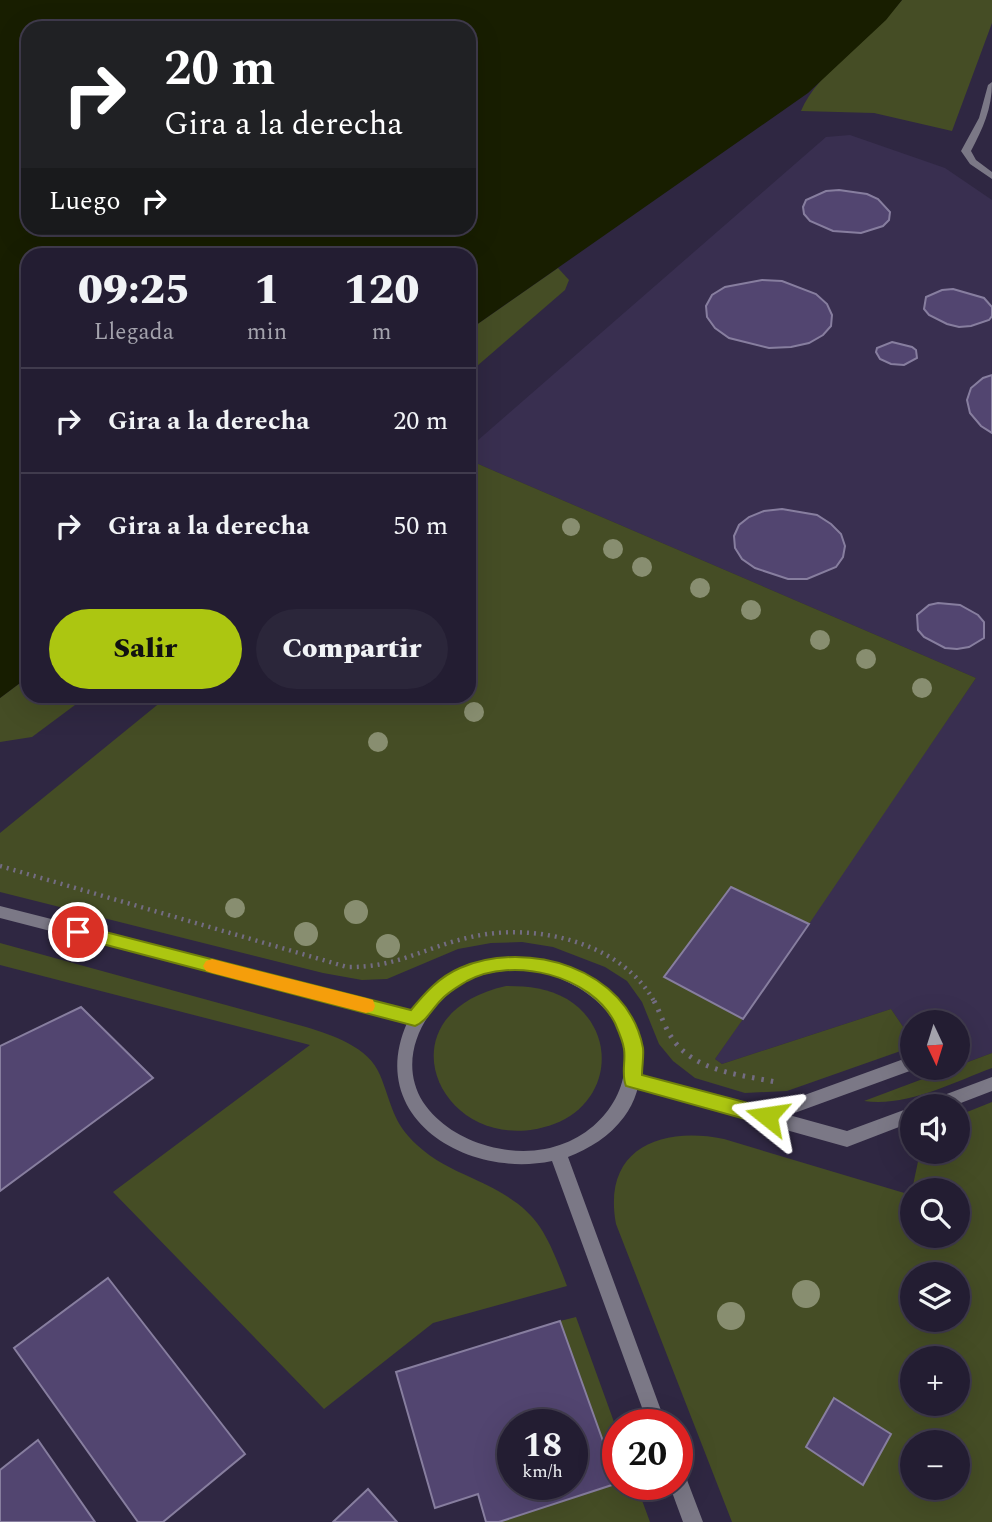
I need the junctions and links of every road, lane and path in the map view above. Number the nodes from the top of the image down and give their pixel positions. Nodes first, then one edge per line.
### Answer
1 (992, 85) edge
2 (988, 118) edge
3 (992, 176) edge
4 (0, 866) edge
5 (0, 912) edge
6 (415, 1018) junction
7 (900, 1067) edge
8 (633, 1080) junction
9 (992, 1084) edge
10 (966, 1094) edge
11 (767, 1116) junction
12 (900, 1119) edge
13 (558, 1154) junction
14 (652, 1409) edge
15 (685, 1500) edge
16 (693, 1522) edge

1 - 2 street
2 - 3 street
4 - 11 path
5 - 6 street
6 - 8 street
6 - 13 street
7 - 11 street
8 - 11 street
8 - 13 street
9 - 10 street
11 - 12 street
13 - 14 street
15 - 16 street

